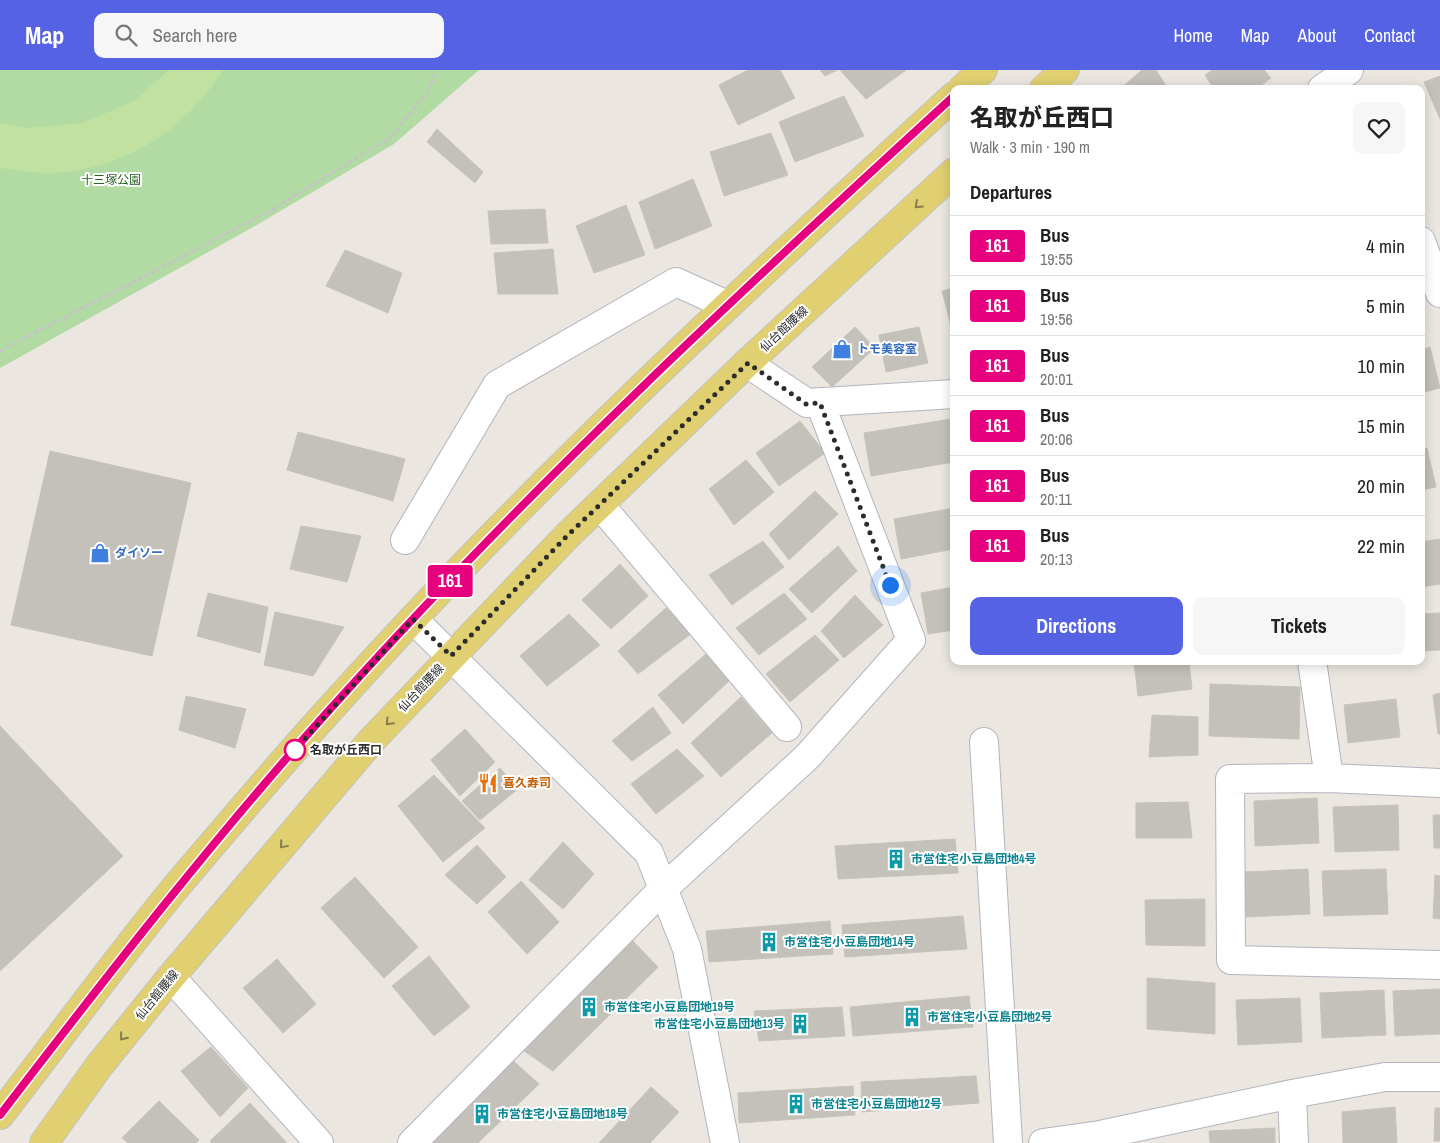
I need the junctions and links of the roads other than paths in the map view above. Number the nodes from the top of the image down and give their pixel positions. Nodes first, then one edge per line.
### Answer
1 (982, 70) edge
2 (1065, 70) edge
3 (1350, 70) edge
4 (966, 85) edge
5 (1048, 85) edge
6 (1328, 85) edge
7 (1357, 85) edge
8 (950, 100) edge
9 (950, 176) edge
10 (1425, 252) edge
11 (1440, 293) edge
12 (727, 305) junction
13 (748, 363) junction
14 (950, 394) edge
15 (820, 403) junction
16 (600, 506) junction
17 (405, 540) dead end
18 (413, 619) junction
19 (451, 656) junction
20 (1313, 665) edge
21 (787, 727) dead end
22 (984, 742) dead end
23 (1329, 778) junction
24 (1440, 783) edge
25 (663, 888) junction
26 (1440, 965) edge
27 (171, 977) junction
28 (1440, 1077) edge
29 (1292, 1094) junction
30 (0, 1115) edge
31 (1100, 1139) edge
32 (313, 1141) edge
33 (44, 1143) edge
34 (412, 1143) edge
35 (724, 1143) edge
36 (1008, 1143) edge
37 (1043, 1143) edge
38 (1294, 1143) edge

1 - 4 main road
2 - 5 main road
3 - 6 street
3 - 7 street
8 - 12 main road
9 -> 13 main road, 仙台館腰線
10 - 11 street
12 - 17 street
12 - 18 main road
13 - 15 street
13 - 16 main road, 仙台館腰線
14 - 15 street
15 - 25 street
16 - 19 main road, 仙台館腰線
16 - 21 street
18 - 19 street
18 - 30 main road
19 - 25 street
19 -> 27 main road, 仙台館腰線
20 - 23 street
22 - 36 street
23 - 24 street
23 - 26 street
25 - 34 street
25 - 35 street
27 - 32 street
27 -> 33 main road, 仙台館腰線
28 - 29 street
29 - 31 street
29 - 38 street
31 - 37 street

